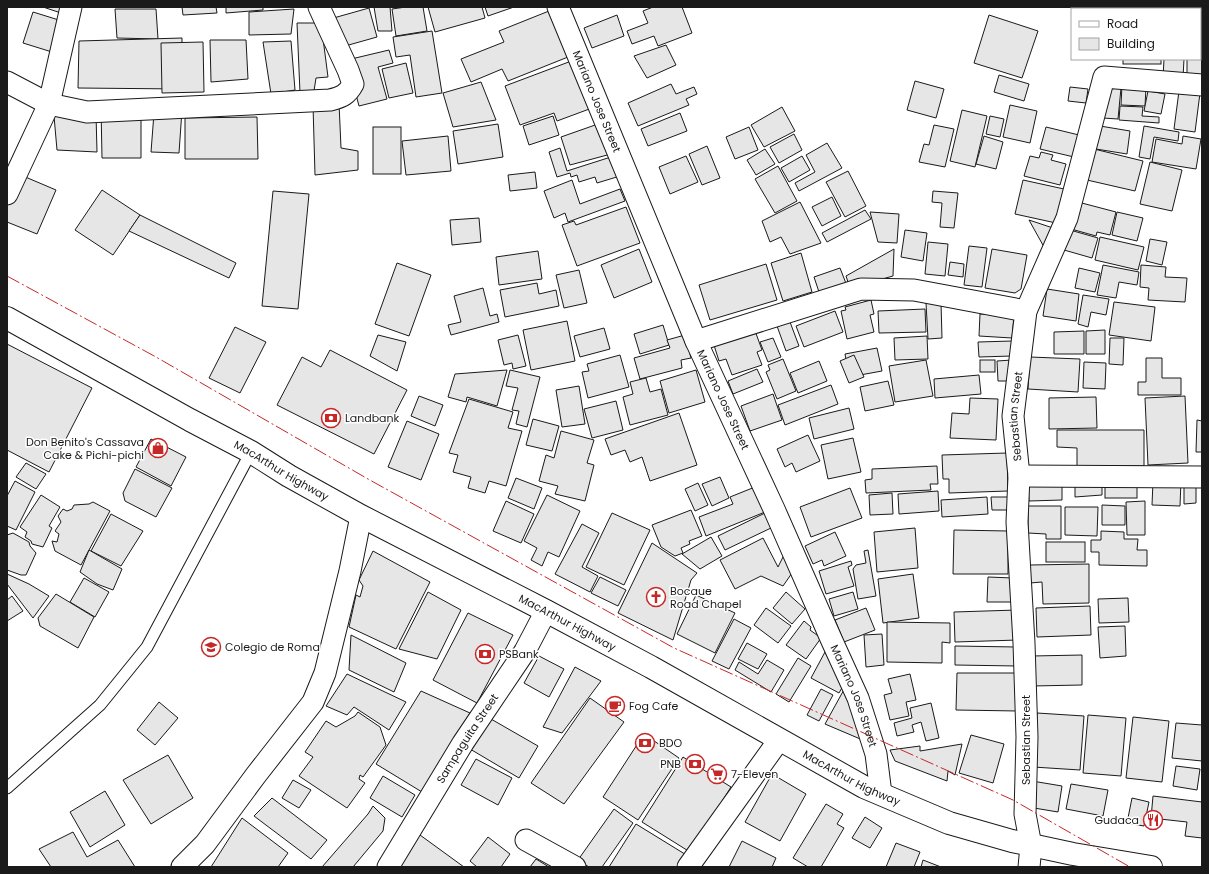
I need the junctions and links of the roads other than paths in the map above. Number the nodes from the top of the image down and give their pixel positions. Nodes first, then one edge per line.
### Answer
1 (71, 7) edge
2 (319, 7) edge
3 (558, 7) edge
4 (7, 82) edge
5 (1202, 85) edge
6 (49, 104) junction
7 (7, 194) edge
8 (1026, 311) junction
9 (7, 318) edge
10 (696, 341) junction
11 (250, 452) junction
12 (1019, 476) junction
13 (1202, 477) edge
14 (361, 516) junction
15 (546, 611) junction
16 (779, 740) junction
17 (7, 788) edge
18 (881, 794) junction
19 (526, 840) dead end
20 (1031, 846) junction
21 (182, 867) edge
22 (388, 867) edge
23 (575, 867) edge
24 (688, 867) edge
25 (1028, 867) edge
26 (1151, 867) edge

1 - 6 street
2 - 6 street
3 - 10 street, Mariano Jose Street
4 - 6 street
5 - 8 street, Sebastian Street
6 - 7 street
8 - 10 street
8 - 12 street, Sebastian Street
9 - 11 highway, MacArthur Highway
10 - 18 street, Mariano Jose Street
11 - 14 highway, MacArthur Highway
11 - 17 lane
12 - 13 street
12 - 20 street, Sebastian Street
14 - 15 highway, MacArthur Highway
14 - 21 street
15 - 16 highway, MacArthur Highway
15 - 22 street, Sampaguita Street
16 - 18 highway, MacArthur Highway
16 - 24 street
18 - 20 highway, MacArthur Highway
19 - 23 street
20 - 25 street, Sebastian Street
20 - 26 highway, MacArthur Highway

